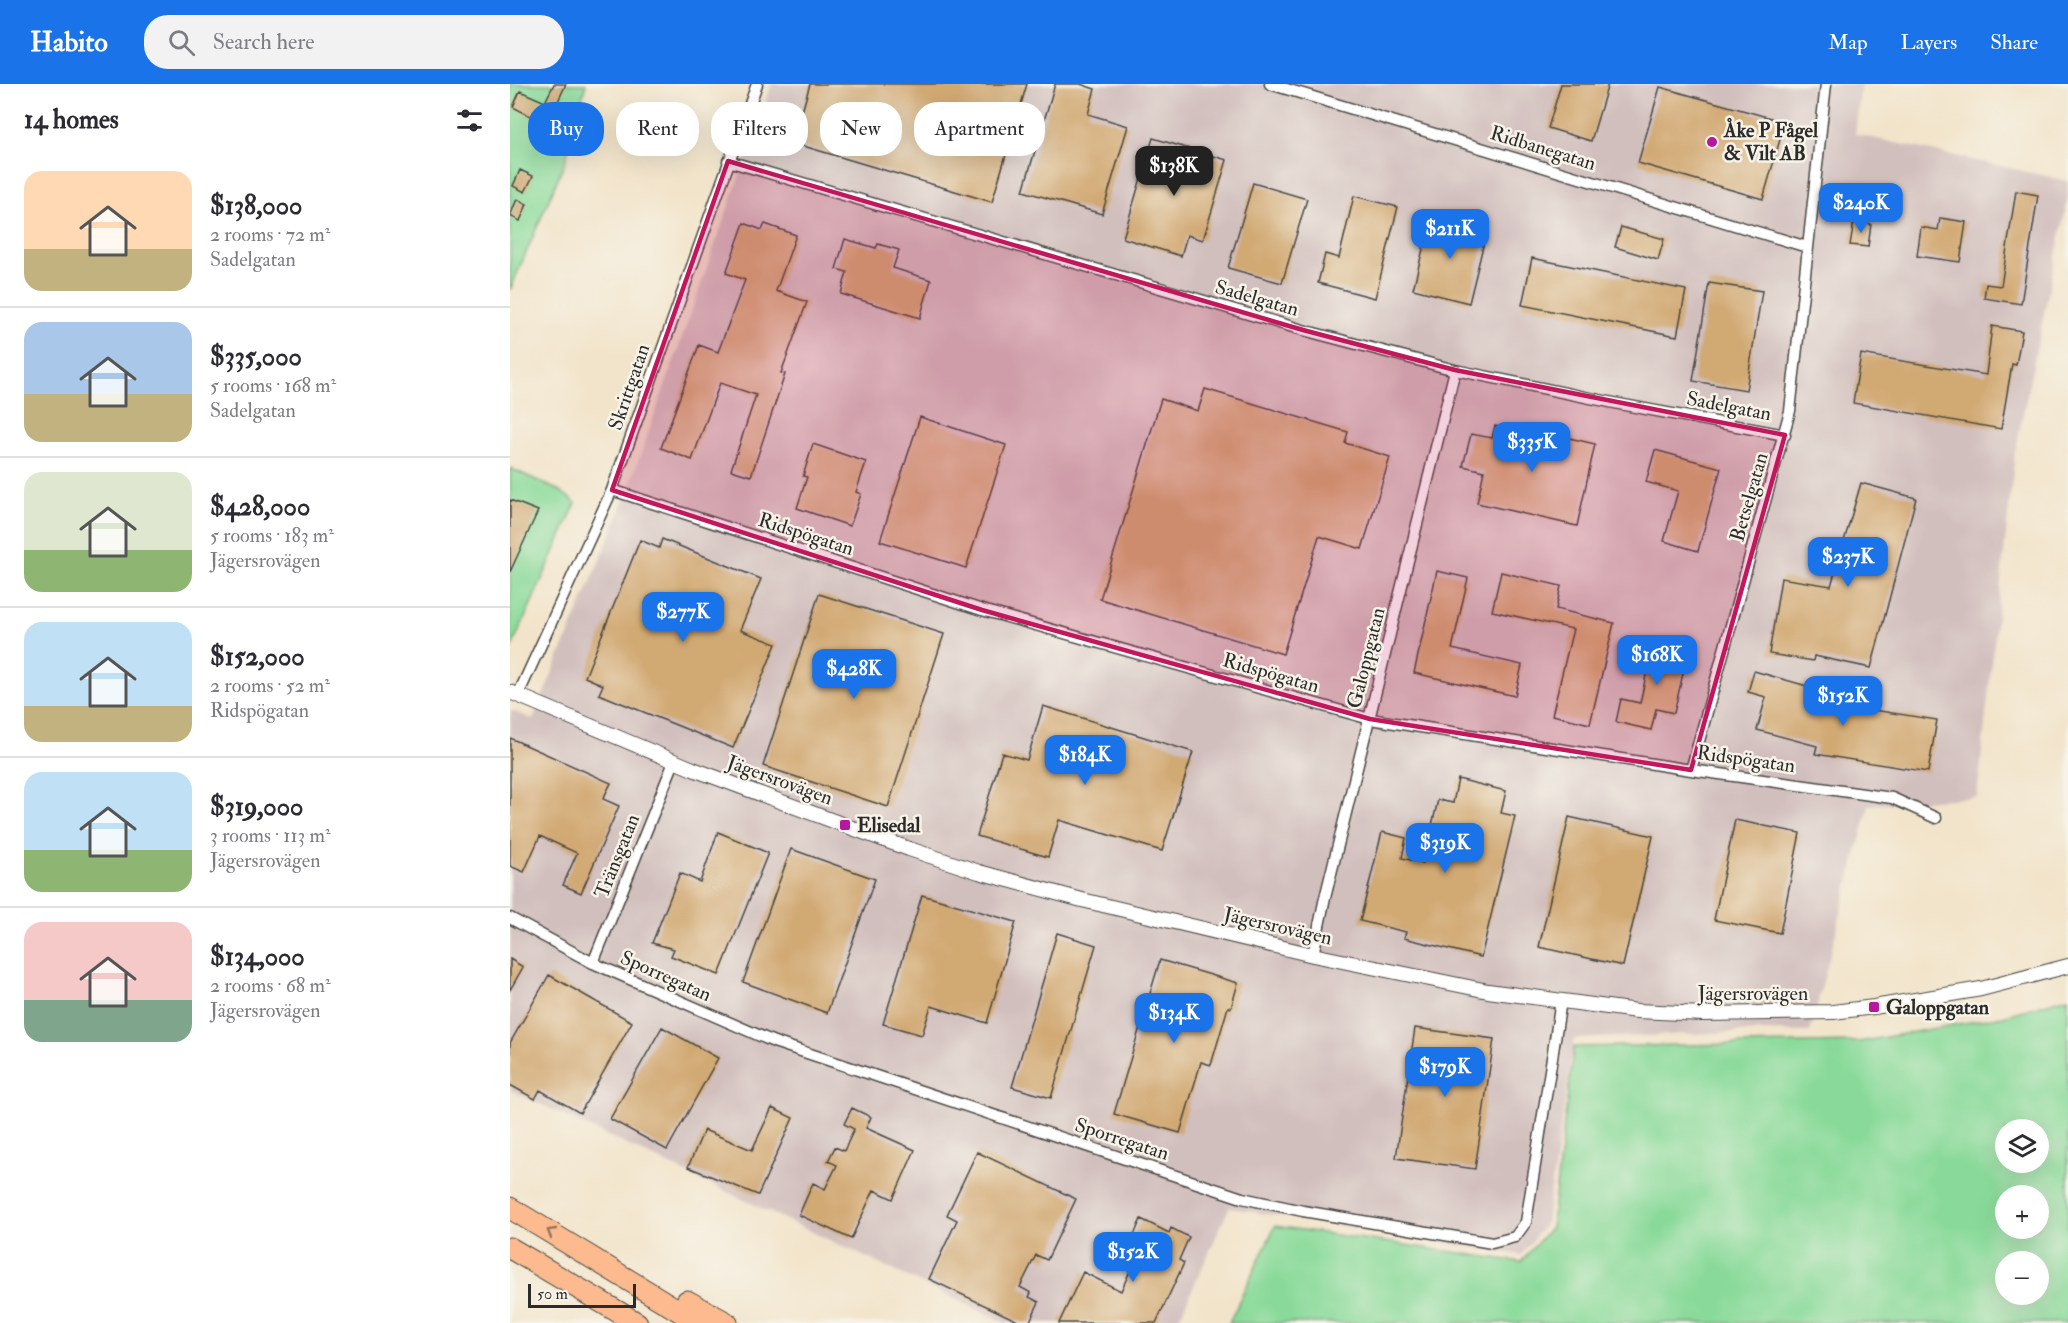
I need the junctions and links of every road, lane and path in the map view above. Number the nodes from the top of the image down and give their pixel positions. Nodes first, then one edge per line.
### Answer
1 (757, 84) edge
2 (1270, 84) edge
3 (1826, 84) edge
4 (728, 160) junction
5 (1807, 246) junction
6 (1455, 370) junction
7 (1785, 435) junction
8 (612, 490) junction
9 (514, 693) edge
10 (1370, 719) junction
11 (674, 762) junction
12 (1691, 770) junction
13 (1936, 818) dead end
14 (510, 918) edge
15 (1313, 955) junction
16 (593, 963) junction
17 (2068, 966) edge
18 (1561, 1001) junction
19 (510, 1208) edge
20 (510, 1248) edge
21 (592, 1256) junction
22 (551, 1273) junction
23 (616, 1323) edge
24 (637, 1323) edge
25 (699, 1323) edge
26 (727, 1323) edge

1 - 4 street, Skrittgatan
2 - 5 street, Ridbanegatan
3 - 5 street, Betselgatan
4 - 6 street, Sadelgatan
4 - 8 street, Skrittgatan
5 - 7 street, Betselgatan
6 - 7 street, Sadelgatan
6 - 10 street, Galoppgatan
7 - 12 street, Betselgatan
8 - 9 street, Skrittgatan
8 - 10 street, Ridspögatan
9 - 11 street, Jägersrovägen
10 - 12 street, Ridspögatan
10 - 15 street, Galoppgatan
11 - 15 street, Jägersrovägen
11 - 16 street, Tränsgatan
12 - 13 street, Ridspögatan
14 - 16 street, Sporregatan
15 - 18 street, Jägersrovägen
16 - 18 street, Sporregatan
17 - 18 street, Jägersrovägen
21 -> 19 highway
20 - 22 highway
21 - 25 highway
21 - 26 highway
22 - 23 highway
22 - 24 highway

